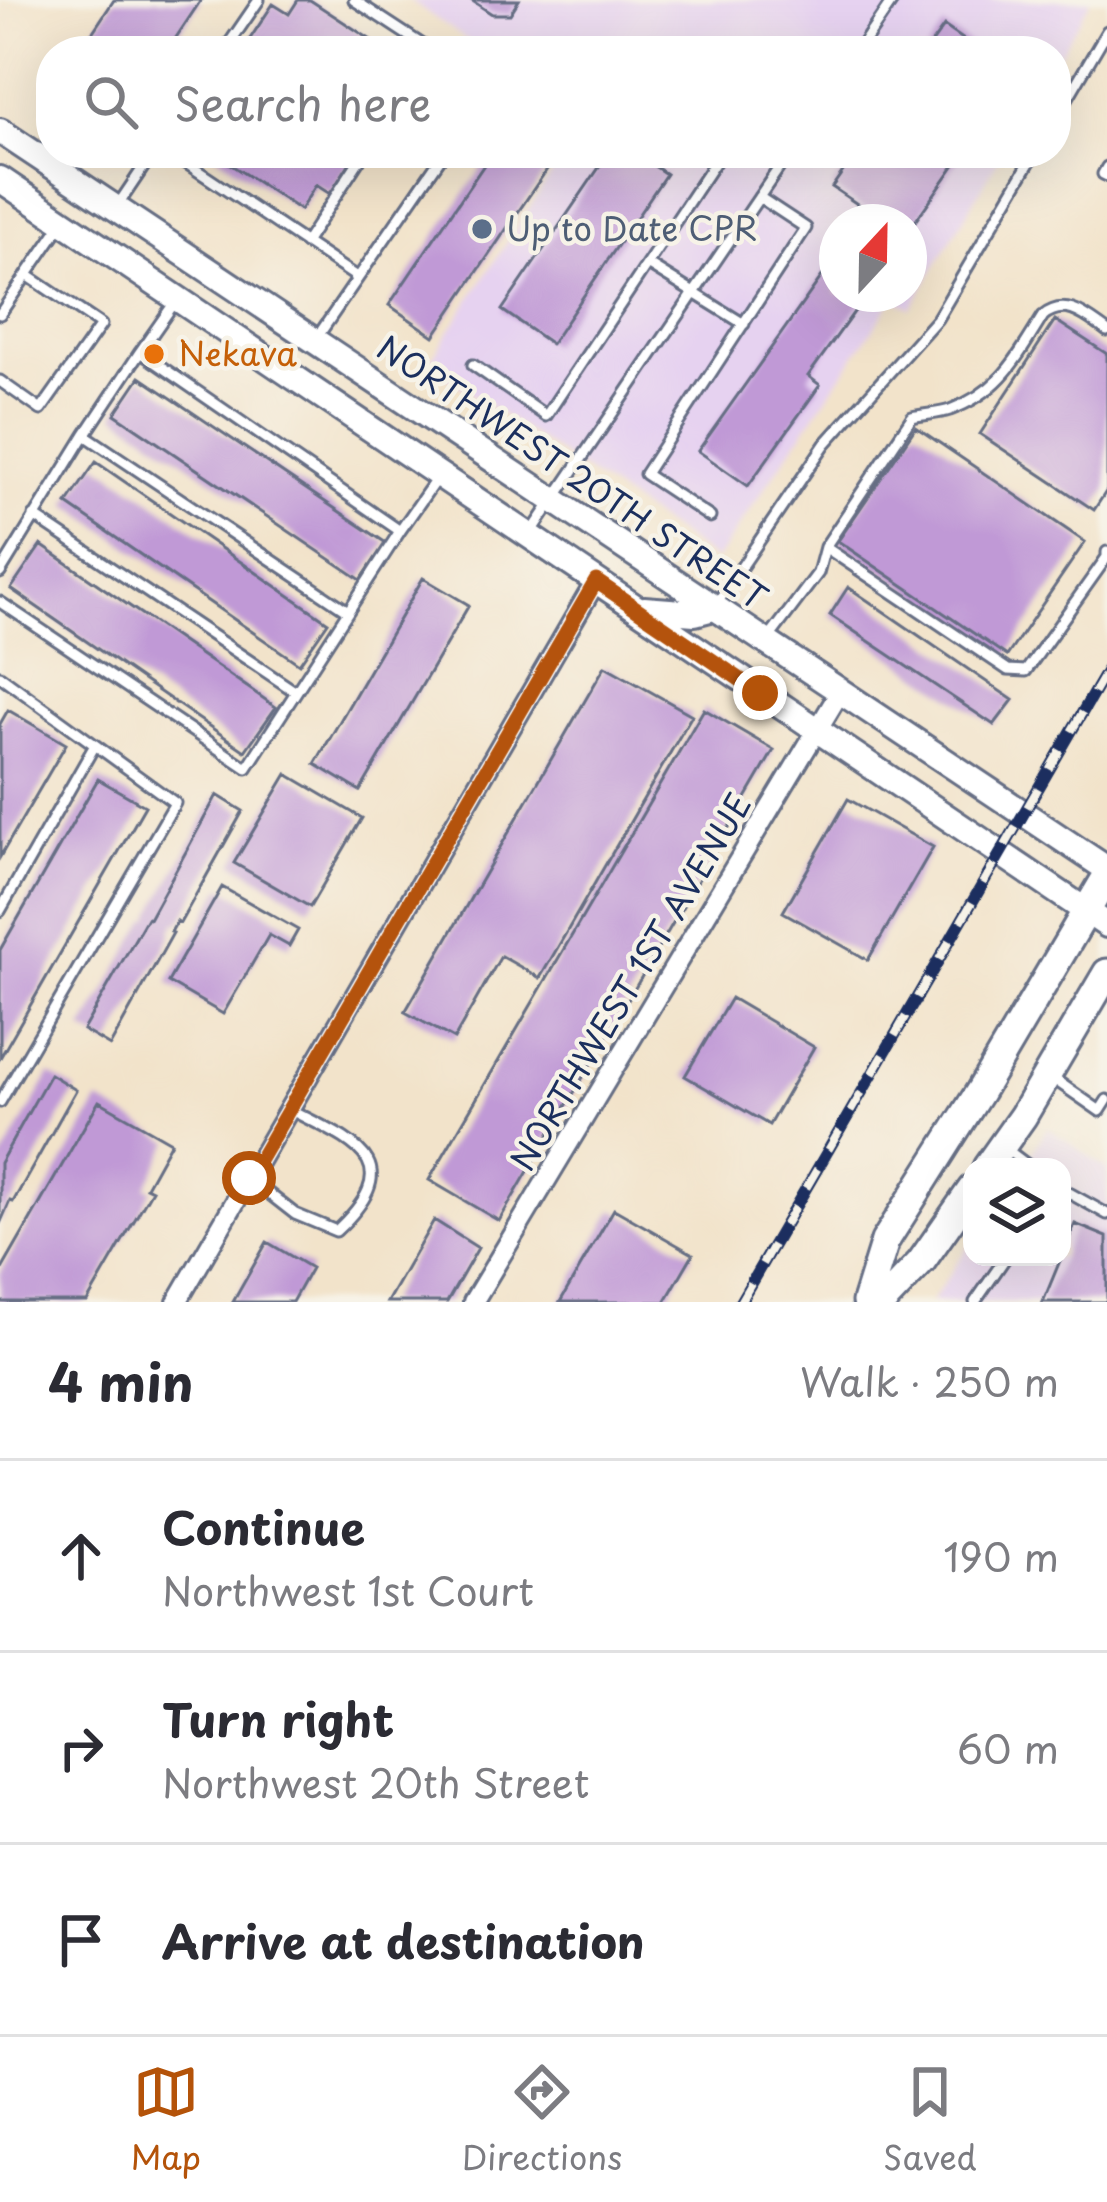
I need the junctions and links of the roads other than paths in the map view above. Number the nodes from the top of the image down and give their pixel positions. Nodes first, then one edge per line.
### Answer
1 (259, 0) edge
2 (354, 0) edge
3 (892, 0) edge
4 (1107, 32) edge
5 (234, 36) edge
6 (408, 36) edge
7 (868, 36) edge
8 (1071, 93) edge
9 (0, 130) edge
10 (36, 154) edge
11 (57, 168) edge
12 (143, 168) edge
13 (193, 168) edge
14 (354, 168) edge
15 (434, 168) edge
16 (711, 168) edge
17 (779, 168) edge
18 (1026, 168) edge
19 (0, 179) edge
20 (759, 197) junction
21 (116, 208) junction
22 (63, 222) junction
23 (305, 243) junction
24 (200, 264) junction
25 (647, 264) junction
26 (27, 275) junction
27 (358, 278) junction
28 (694, 293) junction
29 (177, 299) junction
30 (0, 314) edge
31 (743, 323) junction
32 (1107, 331) edge
33 (315, 341) junction
34 (140, 352) junction
35 (473, 365) dead end
36 (0, 381) edge
37 (85, 435) junction
38 (439, 476) junction
39 (554, 500) junction
40 (34, 516) junction
41 (710, 517) dead end
42 (400, 531) junction
43 (529, 536) junction
44 (825, 547) junction
45 (1107, 552) edge
46 (0, 573) edge
47 (596, 581) junction
48 (0, 602) edge
49 (635, 608) junction
50 (714, 608) junction
51 (348, 611) junction
52 (766, 643) junction
53 (0, 676) edge
54 (296, 692) junction
55 (840, 692) junction
56 (817, 731) junction
57 (95, 745) junction
58 (1107, 873) edge
59 (0, 911) edge
60 (1097, 918) edge
61 (1107, 974) edge
62 (1100, 1003) edge
63 (1047, 1074) junction
64 (1107, 1100) edge
65 (0, 1102) edge
66 (289, 1109) junction
67 (995, 1157) edge
68 (249, 1178) junction
69 (1071, 1194) edge
70 (963, 1202) edge
71 (1107, 1214) edge
72 (1000, 1266) edge
73 (177, 1302) edge
74 (473, 1302) edge
75 (866, 1302) edge
76 (883, 1302) edge
77 (975, 1302) edge

1 - 5 lane
2 - 6 lane
3 - 7 lane
4 - 8 lane
9 - 10 street, NORTHWEST 20TH STREET
11 - 21 street, NORTHWEST 20TH STREET
12 - 21 lane
13 - 23 lane
14 - 23 lane
15 - 27 lane
16 - 25 lane
17 - 20 lane
18 - 50 lane
19 - 22 street
20 - 28 lane
20 - 31 lane
21 - 24 street, NORTHWEST 20TH STREET
22 - 26 lane
22 - 29 street
23 - 27 lane
24 - 29 street
24 - 33 street, NORTHWEST 20TH STREET
25 - 28 lane
25 - 35 lane
26 - 30 lane
26 - 36 lane
27 - 33 lane
28 - 31 lane
28 - 39 lane
29 - 34 lane
29 - 38 street
31 - 41 lane
32 - 44 lane
33 - 39 street, NORTHWEST 20TH STREET
34 - 37 lane
34 - 42 lane
37 - 40 lane
37 - 51 lane
38 - 42 lane
38 - 43 street
39 - 43 lane
39 - 50 street, NORTHWEST 20TH STREET
40 - 46 lane
40 - 54 lane
42 - 51 lane
43 - 47 street
44 - 45 lane
44 - 52 lane
47 - 49 street
47 - 66 street
48 - 54 lane
49 - 50 street
49 - 56 street
50 - 52 street, NORTHWEST 20TH STREET
51 - 54 lane
52 - 55 street, NORTHWEST 20TH STREET
53 - 57 lane
55 - 56 street, NORTHWEST 1ST AVENUE
55 - 58 street, NORTHWEST 20TH STREET
56 - 60 street
56 - 74 street, NORTHWEST 1ST AVENUE
57 - 59 lane
57 - 65 lane
58 - 60 main road
60 - 75 main road
61 - 62 main road
62 - 63 main road
63 - 64 lane
63 - 67 main road
66 - 68 street
66 - 68 lane
68 - 73 street
69 - 71 lane
70 - 76 main road
72 - 77 lane

